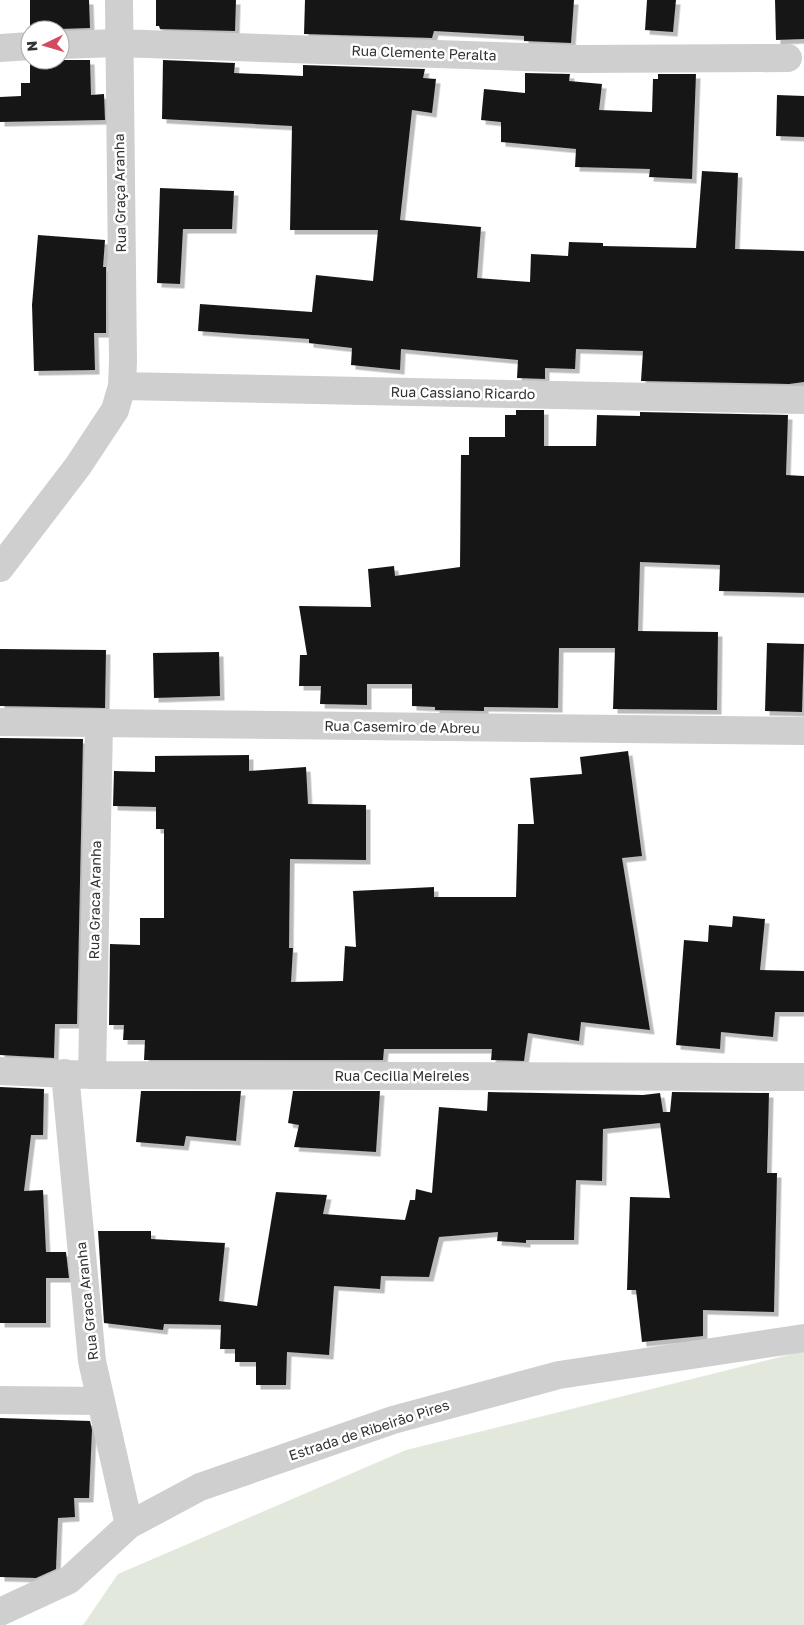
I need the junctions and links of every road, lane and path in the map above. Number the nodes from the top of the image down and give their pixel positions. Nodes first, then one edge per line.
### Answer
1 (119, 0) edge
2 (118, 43) junction
3 (70, 45) edge
4 (20, 47) edge
5 (0, 48) edge
6 (788, 58) dead end
7 (122, 386) junction
8 (804, 400) edge
9 (0, 568) edge
10 (0, 722) edge
11 (98, 724) junction
12 (804, 731) edge
13 (0, 1071) edge
14 (78, 1074) junction
15 (804, 1077) edge
16 (804, 1338) edge
17 (0, 1400) edge
18 (100, 1401) junction
19 (129, 1525) junction
20 (0, 1612) edge

1 - 2 street, Rua Graça Aranha
2 - 3 street, Rua Clemente Peralta
2 - 6 street, Rua Clemente Peralta
2 - 7 street, Rua Graça Aranha
4 - 5 street
7 - 8 street, Rua Cassiano Ricardo
7 - 9 street, Rua Graça Aranha
10 - 11 street, Rua Casemiro de Abreu
11 - 12 street, Rua Casemiro de Abreu
11 - 14 street, Rua Graca Aranha
13 - 14 street, Rua Cecilia Meireles
14 - 15 street, Rua Cecilia Meireles
14 - 18 street, Rua Graca Aranha
16 - 19 street, Estrada de Ribeirão Pires
17 - 18 street
18 - 19 street, Rua Graca Aranha
19 - 20 street, Estrada de Ribeirão Pires

